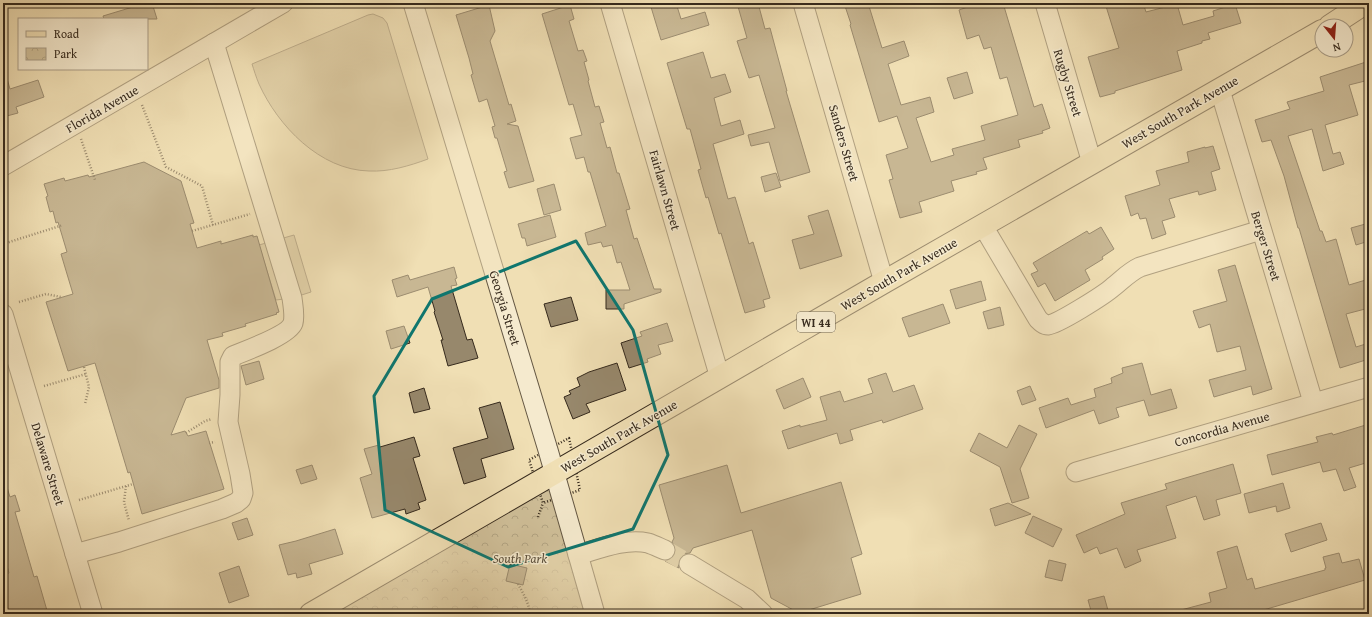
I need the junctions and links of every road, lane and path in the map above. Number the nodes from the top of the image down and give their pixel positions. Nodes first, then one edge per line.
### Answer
1 (283, 3) edge
2 (413, 3) edge
3 (610, 3) edge
4 (803, 3) edge
5 (1045, 3) edge
6 (1366, 3) edge
7 (1343, 18) edge
8 (1314, 36) edge
9 (214, 43) junction
10 (133, 90) junction
11 (1220, 90) junction
12 (74, 125) junction
13 (1092, 163) junction
14 (3, 166) edge
15 (95, 180) dead end
16 (265, 210) junction
17 (63, 225) dead end
18 (213, 225) junction
19 (983, 226) junction
20 (1262, 230) junction
21 (192, 231) dead end
22 (3, 244) edge
23 (884, 282) junction
24 (61, 297) dead end
25 (19, 302) dead end
26 (3, 314) edge
27 (84, 367) dead end
28 (86, 374) junction
29 (720, 378) junction
30 (44, 386) dead end
31 (1369, 387) edge
32 (1313, 402) junction
33 (85, 404) dead end
34 (228, 413) junction
35 (186, 433) dead end
36 (554, 472) junction
37 (1076, 472) dead end
38 (133, 484) dead end
39 (126, 486) junction
40 (79, 500) dead end
41 (543, 503) dead end
42 (538, 517) dead end
43 (134, 537) junction
44 (665, 550) tunnel mouth
45 (75, 554) junction
46 (578, 555) junction
47 (689, 564) tunnel mouth
48 (518, 584) dead end
49 (93, 614) edge
50 (311, 614) edge
51 (530, 614) edge
52 (595, 614) edge
53 (763, 614) edge

1 - 9 street, Florida Avenue
2 - 36 street, Georgia Street
3 - 29 street, Fairlawn Street
4 - 23 street, Sanders Street
5 - 13 street, Rugby Street
6 - 7 main road
8 - 11 main road, West South Park Avenue / WI 44
9 - 10 street, Florida Avenue
9 - 16 street
10 - 12 street, Florida Avenue
10 - 18 path
11 - 13 main road, West South Park Avenue / WI 44
11 - 20 street, Berger Street
12 - 14 street, Florida Avenue
12 - 15 path
13 - 19 main road, West South Park Avenue / WI 44
16 - 18 path
16 - 34 street
17 - 22 path
18 - 21 path
19 - 20 street
19 - 23 main road, West South Park Avenue / WI 44
20 - 32 street, Berger Street
23 - 29 main road, West South Park Avenue / WI 44
24 - 25 path
26 - 45 street, Delaware Street
27 - 28 path
28 - 30 path
28 - 33 path
29 - 36 main road, West South Park Avenue / WI 44
31 - 32 street, Concordia Avenue
32 - 37 street, Concordia Avenue
34 - 35 path
34 - 43 street
36 - 46 street, Georgia Street
36 - 50 main road, West South Park Avenue / WI 44
38 - 39 path
39 - 40 path
39 - 43 path
41 - 42 path
43 - 45 street
44 - 46 street
45 - 49 street, Delaware Street
46 - 52 street, Georgia Street
47 - 53 street
48 - 51 path

